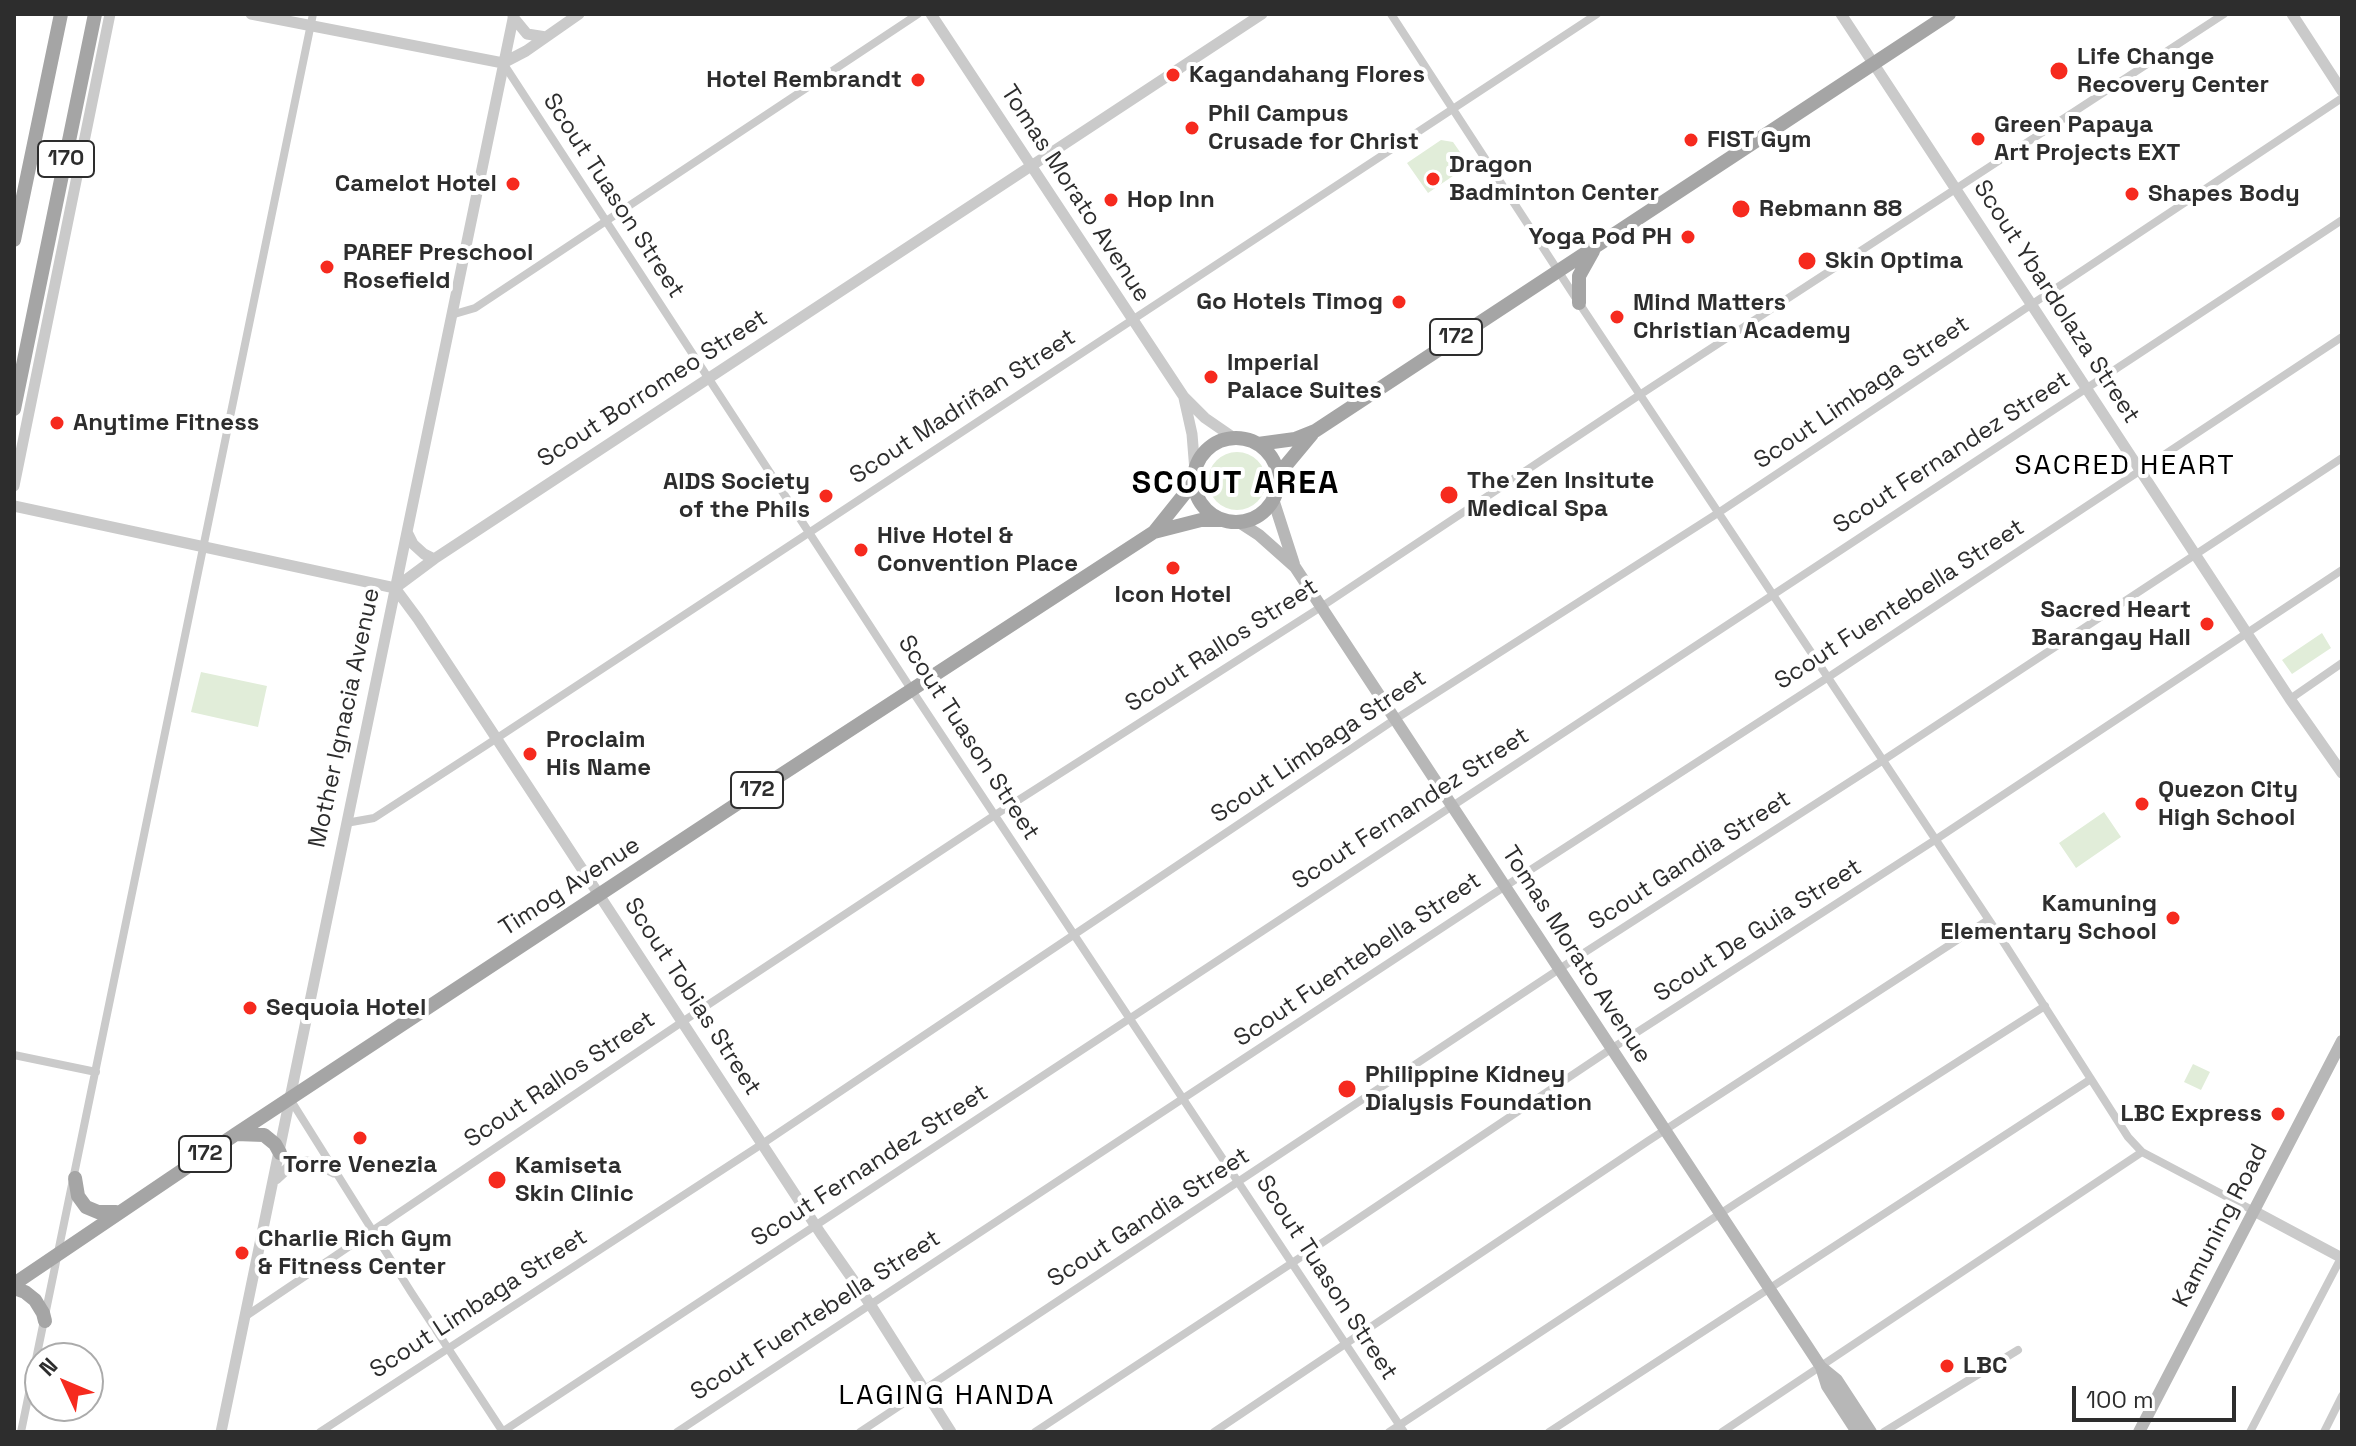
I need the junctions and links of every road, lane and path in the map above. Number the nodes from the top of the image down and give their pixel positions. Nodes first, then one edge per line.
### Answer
1 (61, 14) edge
2 (95, 14) edge
3 (110, 14) edge
4 (251, 14) edge
5 (579, 14) edge
6 (918, 14) edge
7 (931, 14) edge
8 (1262, 14) edge
9 (1391, 14) edge
10 (1597, 14) edge
11 (1841, 14) edge
12 (1949, 14) edge
13 (2224, 14) edge
14 (2292, 14) edge
15 (513, 16) edge
16 (312, 20) edge
17 (546, 37) junction
18 (503, 63) junction
19 (1874, 64) junction
20 (2342, 91) edge
21 (2342, 98) edge
22 (1452, 108) junction
23 (1031, 165) junction
24 (1955, 189) junction
25 (2342, 220) edge
26 (606, 221) junction
27 (14, 240) edge
28 (1597, 244) junction
29 (1558, 270) junction
30 (1579, 303) junction
31 (2032, 304) junction
32 (451, 315) junction
33 (1132, 320) junction
34 (2342, 337) edge
35 (709, 378) junction
36 (2088, 389) junction
37 (1641, 394) junction
38 (1184, 397) junction
39 (14, 409) edge
40 (1315, 431) junction
41 (1234, 438) junction
42 (1258, 444) junction
43 (2342, 458) edge
44 (2141, 471) junction
45 (1194, 476) junction
46 (1278, 481) junction
47 (14, 486) edge
48 (1273, 499) junction
49 (14, 506) edge
50 (1718, 513) junction
51 (1231, 521) junction
52 (407, 531) junction
53 (810, 532) junction
54 (1154, 532) junction
55 (202, 546) junction
56 (2197, 554) junction
57 (434, 559) junction
58 (1295, 567) junction
59 (2342, 570) edge
60 (395, 588) junction
61 (1773, 593) junction
62 (1321, 607) junction
63 (2247, 632) junction
64 (2342, 663) edge
65 (1827, 678) junction
66 (911, 689) junction
67 (2290, 699) junction
68 (1394, 720) junction
69 (496, 739) junction
70 (1882, 761) junction
71 (2342, 773) edge
72 (1452, 806) junction
73 (995, 815) junction
74 (346, 823) junction
75 (1935, 840) junction
76 (1504, 887) junction
77 (599, 895) junction
78 (1988, 920) junction
79 (1074, 934) junction
80 (1559, 970) junction
81 (2045, 1006) junction
82 (1130, 1018) junction
83 (682, 1022) junction
84 (2342, 1041) edge
85 (1611, 1049) junction
86 (14, 1055) edge
87 (96, 1072) junction
88 (2091, 1079) junction
89 (289, 1099) junction
90 (1184, 1099) junction
91 (1665, 1130) junction
92 (236, 1134) junction
93 (762, 1144) junction
94 (2142, 1152) junction
95 (280, 1153) junction
96 (334, 1172) junction
97 (75, 1178) junction
98 (274, 1183) junction
99 (1239, 1183) junction
100 (121, 1211) junction
101 (2254, 1211) junction
102 (1720, 1214) junction
103 (815, 1226) junction
104 (372, 1232) junction
105 (60, 1253) junction
106 (2342, 1257) edge
107 (1292, 1263) junction
108 (14, 1286) edge
109 (1768, 1288) junction
110 (870, 1304) junction
111 (246, 1316) junction
112 (45, 1321) junction
113 (1346, 1345) junction
114 (448, 1348) junction
115 (2018, 1350) dead end
116 (1821, 1367) junction
117 (923, 1390) junction
118 (2342, 1396) edge
119 (1402, 1429) edge
120 (1865, 1431) edge
121 (21, 1432) edge
122 (221, 1432) edge
123 (320, 1432) edge
124 (502, 1432) edge
125 (677, 1432) edge
126 (860, 1432) edge
127 (951, 1432) edge
128 (1035, 1432) edge
129 (1214, 1432) edge
130 (1389, 1432) edge
131 (1549, 1432) edge
132 (1722, 1432) edge
133 (1884, 1432) edge
134 (2139, 1432) edge
135 (2250, 1432) edge
136 (2324, 1432) edge

1 - 27 main road, 170
2 - 39 main road, 170
3 - 47 street, 170
4 - 16 street
5 - 17 street
6 - 26 street
7 - 23 street, Tomas Morato Avenue
8 - 23 street, Scout Borromeo Street
9 - 22 street
10 - 22 street, Scout Madriñan Street
11 - 19 street, Scout Ybardolaza Street
12 - 19 main road, 172
13 - 24 street, Scout Rallos Street
14 - 20 street
15 - 17 street
15 - 18 street, Mother Ignacia Avenue
16 - 18 street
16 - 55 street
17 - 18 street
18 - 26 street, Scout Tuason Street
18 - 32 street, Mother Ignacia Avenue
19 - 24 street, Scout Ybardolaza Street
19 - 28 main road, 172
21 - 31 street, Scout Limbaga Street
22 - 29 street
22 - 33 street, Scout Madriñan Street
23 - 33 street, Tomas Morato Avenue
23 - 35 street, Scout Borromeo Street
24 - 31 street, Scout Ybardolaza Street
24 - 37 street, Scout Rallos Street
25 - 36 street, Scout Fernandez Street
26 - 32 street
26 - 35 street, Scout Tuason Street
28 - 29 main road, 172
28 - 30 main road
29 - 30 street
29 - 40 main road, 172
30 - 37 street
31 - 36 street, Scout Ybardolaza Street
31 - 50 street, Scout Limbaga Street
32 - 52 street, Mother Ignacia Avenue
33 - 38 street, Tomas Morato Avenue
33 - 53 street, Scout Madriñan Street
34 - 44 street, Scout Fuentebella Street
35 - 53 street, Scout Tuason Street
35 - 57 street, Scout Borromeo Street
36 - 44 street, Scout Ybardolaza Street
36 - 61 street, Scout Fernandez Street
37 - 50 street
37 - 62 street, Scout Rallos Street
38 - 41 street, Tomas Morato Avenue
38 - 45 street, Tomas Morato Avenue
40 - 42 main road, 172
40 - 46 main road, 172
41 - 42 main road, 172
41 - 45 main road, 172
42 - 46 main road
43 - 56 street, Scout Gandia Street
44 - 56 street, Scout Ybardolaza Street
44 - 65 street, Scout Fuentebella Street
45 - 51 main road
45 - 54 main road, Timog Avenue / 172
46 - 48 main road, 172
48 - 51 main road, 172
48 - 58 main road, Tomas Morato Avenue
49 - 55 street
50 - 61 street
50 - 68 street, Scout Limbaga Street
51 - 54 main road, Timog Avenue / 172
51 - 58 main road, Tomas Morato Avenue
52 - 57 street
52 - 60 street, Mother Ignacia Avenue
53 - 66 street, Scout Tuason Street
53 - 69 street, Scout Madriñan Street
54 - 66 main road, Timog Avenue / 172
55 - 60 street
55 - 87 street
56 - 63 street, Scout Ybardolaza Street
56 - 70 street, Scout Gandia Street
57 - 60 street, Scout Borromeo Street
58 - 62 main road, Tomas Morato Avenue
59 - 63 street, Scout De Guia Street
60 - 69 street, Scout Tobias Street
60 - 74 street, Mother Ignacia Avenue
61 - 65 street
61 - 72 street, Scout Fernandez Street
62 - 68 main road, Tomas Morato Avenue
62 - 73 street, Scout Rallos Street
63 - 67 street, Scout Ybardolaza Street
63 - 75 street, Scout De Guia Street
64 - 67 street
65 - 70 street
65 - 76 street, Scout Fuentebella Street
66 - 73 street, Scout Tuason Street
66 - 77 main road, Timog Avenue / 172
67 - 71 street, Scout Ybardolaza Street
68 - 72 main road, Tomas Morato Avenue
68 - 79 street, Scout Limbaga Street
69 - 74 street, Scout Madriñan Street
69 - 77 street, Scout Tobias Street
70 - 75 street
70 - 80 street, Scout Gandia Street
72 - 76 main road, Tomas Morato Avenue
72 - 82 street, Scout Fernandez Street
73 - 79 street, Scout Tuason Street
73 - 83 street, Scout Rallos Street
74 - 89 street, Mother Ignacia Avenue
75 - 78 street
75 - 85 street, Scout De Guia Street
76 - 80 main road, Tomas Morato Avenue
76 - 90 street, Scout Fuentebella Street
77 - 83 street, Scout Tobias Street
77 - 89 main road, Timog Avenue / 172
78 - 81 street
78 - 91 street
79 - 82 street, Scout Tuason Street
79 - 93 street, Scout Limbaga Street
80 - 85 main road, Tomas Morato Avenue
80 - 99 street, Scout Gandia Street
81 - 88 street
81 - 102 street
82 - 90 street, Scout Tuason Street
82 - 103 street, Scout Fernandez Street
83 - 93 street, Scout Tobias Street
83 - 104 street, Scout Rallos Street
84 - 101 main road, Kamuning Road
85 - 91 main road, Tomas Morato Avenue
85 - 107 street, Scout De Guia Street
86 - 87 street
87 - 97 street
88 - 94 street
88 - 109 street
89 - 92 main road, Timog Avenue / 172
89 - 95 street, Mother Ignacia Avenue
89 - 96 street
90 - 99 street, Scout Tuason Street
90 - 110 street, Scout Fuentebella Street
91 - 102 main road, Tomas Morato Avenue
91 - 113 street
92 - 95 main road
92 - 100 main road, Timog Avenue / 172
93 - 103 street, Scout Tobias Street
93 - 114 street, Scout Limbaga Street
94 - 101 street
94 - 116 street
95 - 98 street, Mother Ignacia Avenue
96 - 98 street
96 - 104 street
97 - 100 main road
97 - 105 street
98 - 111 street, Mother Ignacia Avenue
99 - 107 street, Scout Tuason Street
99 - 117 street, Scout Gandia Street
100 - 105 main road, Timog Avenue / 172
101 - 106 street
101 - 134 main road, Kamuning Road
102 - 109 main road, Tomas Morato Avenue
102 - 119 street
103 - 110 street, Scout Tobias Street
103 - 124 street, Scout Fernandez Street
104 - 111 street, Scout Rallos Street
104 - 114 street
105 - 108 main road, Timog Avenue / 172
105 - 112 street
106 - 135 street
107 - 113 street, Scout Tuason Street
107 - 128 street, Scout De Guia Street
108 - 112 main road
109 - 116 main road, Tomas Morato Avenue
109 - 131 street
110 - 117 street, Scout Tobias Street
110 - 125 street, Scout Fuentebella Street
111 - 122 street, Mother Ignacia Avenue
112 - 121 street
113 - 119 street, Scout Tuason Street
113 - 129 street
114 - 123 street, Scout Limbaga Street
114 - 124 street
115 - 133 street
116 - 120 main road, Tomas Morato Avenue
116 - 132 street
117 - 126 street, Scout Gandia Street
117 - 127 street, Scout Tobias Street
118 - 136 street
119 - 130 street
120 - 133 street

